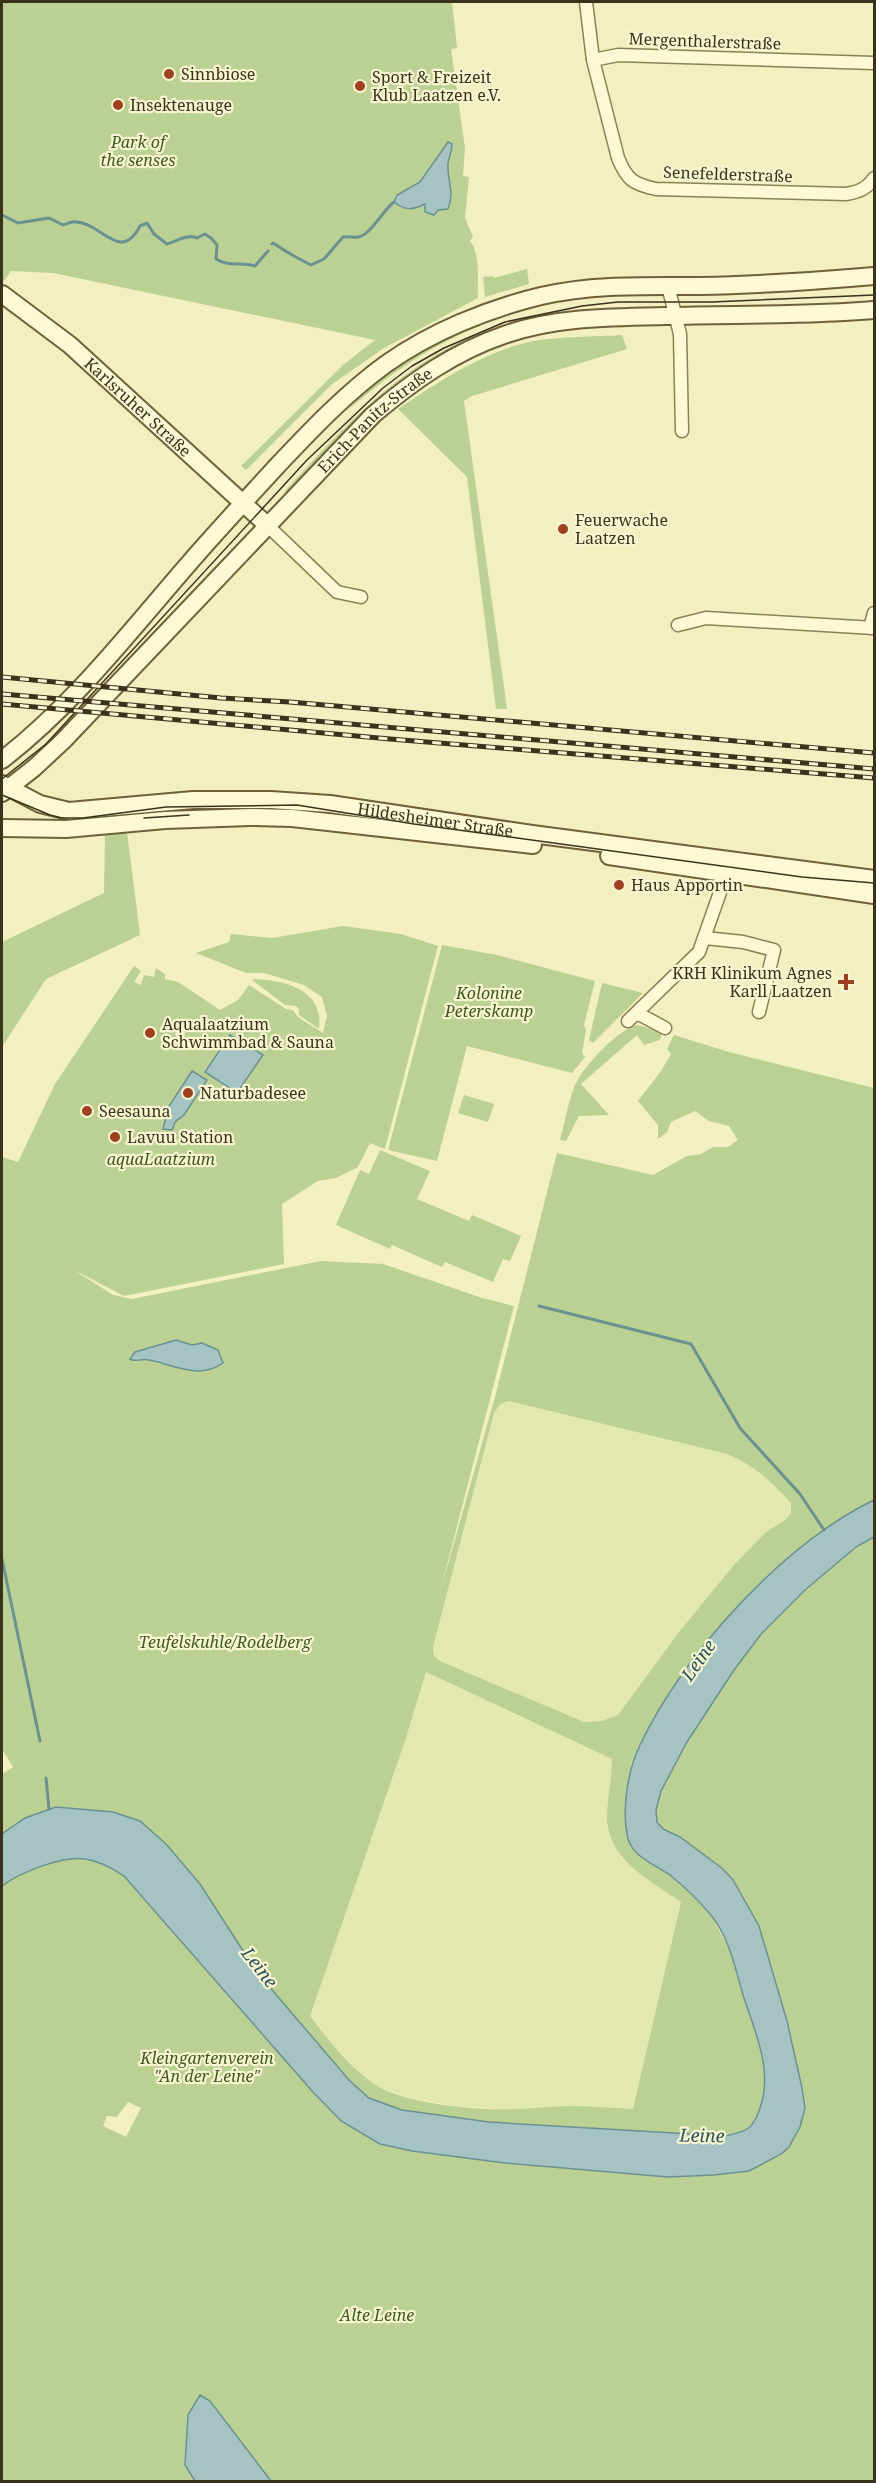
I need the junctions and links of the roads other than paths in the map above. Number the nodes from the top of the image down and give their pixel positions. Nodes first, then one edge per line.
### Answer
1 (586, 2) edge
2 (593, 60) junction
3 (874, 63) edge
4 (874, 178) edge
5 (874, 276) edge
6 (668, 285) junction
7 (2, 294) edge
8 (874, 310) edge
9 (677, 316) junction
10 (682, 431) dead end
11 (242, 503) junction
12 (268, 526) junction
13 (361, 597) dead end
14 (874, 613) edge
15 (678, 625) dead end
16 (872, 628) edge
17 (2, 760) edge
18 (5, 788) edge
19 (2, 828) edge
20 (726, 866) junction
21 (874, 879) edge
22 (874, 895) edge
23 (705, 938) junction
24 (759, 1012) dead end
25 (665, 1028) dead end

1 - 2 street
2 - 3 street, Mergenthalerstraße
2 - 4 street, Senefelderstraße
5 - 6 main road, Erich-Panitz-Straße
6 - 9 street
6 - 11 main road, Erich-Panitz-Straße
7 - 11 main road, Karlsruher Straße
8 - 9 main road, Erich-Panitz-Straße
9 - 10 street
9 - 12 main road, Erich-Panitz-Straße
11 - 12 main road, Karlsruher Straße
11 - 17 main road, Erich-Panitz-Straße
12 - 13 street
12 - 18 main road, Erich-Panitz-Straße
14 - 16 street
15 - 16 street
18 - 20 main road, Hildesheimer Straße
19 - 20 main road, Hildesheimer Straße
20 - 21 main road, Hildesheimer Straße
20 - 22 main road, Hildesheimer Straße
20 - 23 street
23 - 24 street
23 - 25 street

